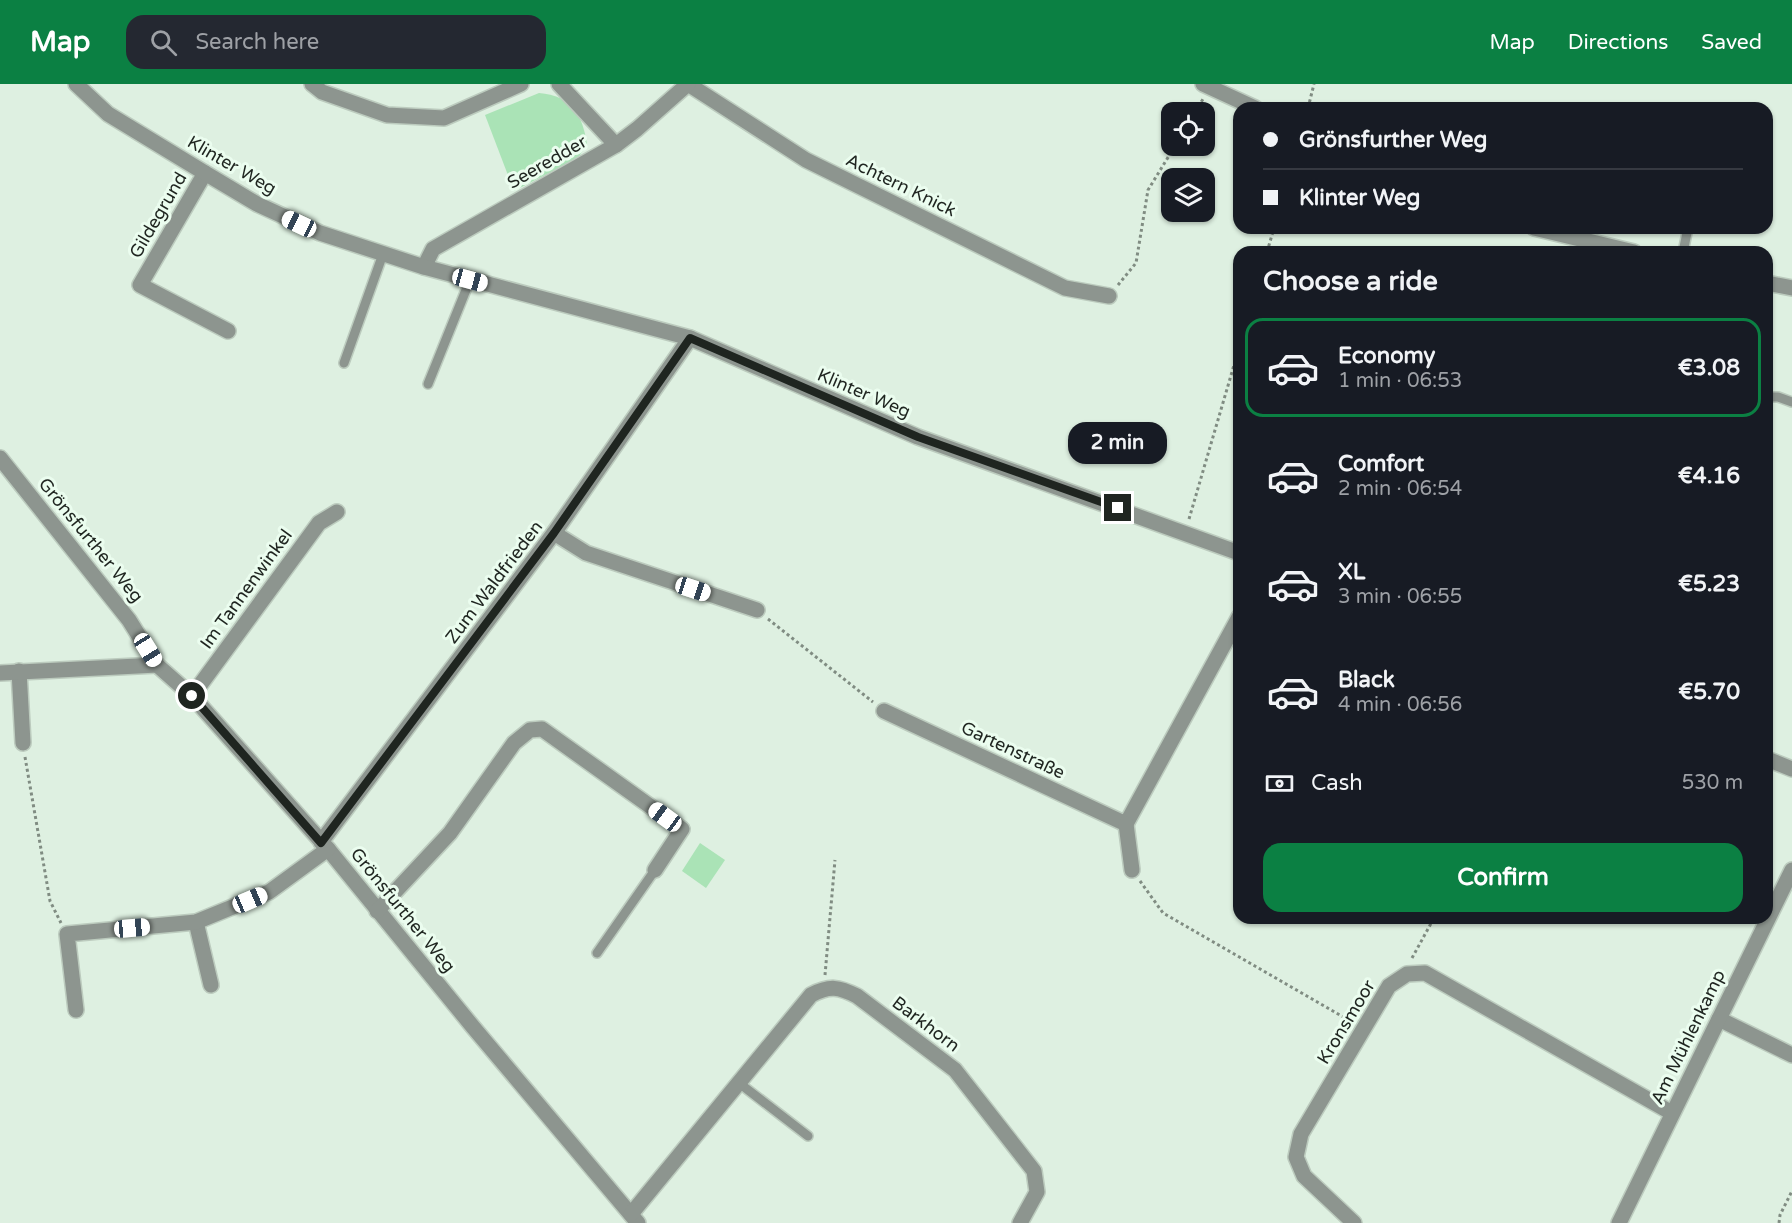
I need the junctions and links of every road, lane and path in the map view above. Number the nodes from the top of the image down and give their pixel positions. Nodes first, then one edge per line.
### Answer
1 (76, 84) edge
2 (312, 84) edge
3 (521, 84) edge
4 (559, 84) edge
5 (688, 84) edge
6 (1203, 84) edge
7 (1314, 84) edge
8 (1243, 102) edge
9 (1310, 102) edge
10 (616, 145) junction
11 (1169, 156) edge
12 (205, 174) junction
13 (1559, 234) edge
14 (1609, 246) edge
15 (382, 254) junction
16 (424, 267) junction
17 (470, 280) junction
18 (1773, 284) edge
19 (1792, 288) edge
20 (1109, 296) joint
21 (228, 331) dead end
22 (690, 338) junction
23 (344, 363) dead end
24 (1233, 368) edge
25 (428, 384) dead end
26 (1773, 397) edge
27 (1792, 402) edge
28 (0, 458) edge
29 (337, 512) dead end
30 (1185, 532) junction
31 (554, 533) junction
32 (1233, 551) edge
33 (757, 610) joint
34 (1233, 627) edge
35 (157, 665) junction
36 (19, 671) junction
37 (0, 673) edge
38 (192, 696) junction
39 (884, 711) joint
40 (23, 743) joint
41 (1773, 761) edge
42 (1792, 769) edge
43 (1126, 824) junction
44 (325, 846) junction
45 (835, 860) dead end
46 (655, 870) joint
47 (1132, 870) joint
48 (1792, 870) edge
49 (1773, 909) edge
50 (377, 911) junction
51 (196, 922) junction
52 (1431, 924) edge
53 (1766, 924) edge
54 (67, 934) junction
55 (597, 953) dead end
56 (1407, 975) junction
57 (211, 985) dead end
58 (823, 989) junction
59 (76, 1010) dead end
60 (1719, 1019) junction
61 (1365, 1029) junction
62 (1792, 1055) edge
63 (739, 1083) junction
64 (1672, 1113) junction
65 (808, 1136) dead end
66 (1792, 1191) edge
67 (634, 1219) edge
68 (1020, 1223) edge
69 (1354, 1223) edge
70 (1619, 1223) edge
71 (1779, 1223) edge

1 - 12 street, Klinter Weg
2 - 3 street
4 - 10 street
5 - 10 street, Seeredder
5 - 20 street, Achtern Knick
6 - 8 street
7 - 9 path
10 - 16 street, Seeredder
11 - 20 path
12 - 15 street, Klinter Weg
12 - 21 street, Gildegrund
13 - 14 street
15 - 16 street, Klinter Weg
15 - 23 lane
16 - 17 street, Klinter Weg
17 - 22 street, Klinter Weg
17 - 25 lane
18 - 19 street
22 - 30 street, Klinter Weg
22 - 31 street, Zum Waldfrieden
24 - 30 path
26 - 27 lane
28 - 35 street, Grönsfurther Weg
29 - 38 street, Im Tannenwinkel
30 - 32 street, Klinter Weg
31 - 33 street
31 - 44 street, Zum Waldfrieden
33 - 39 path
34 - 43 street
35 - 36 street
35 - 38 street, Grönsfurther Weg
36 - 37 street
36 - 40 street
38 - 44 street, Grönsfurther Weg
39 - 43 street, Gartenstraße
40 - 54 path
41 - 42 street
43 - 47 street
44 - 50 street, Grönsfurther Weg
44 - 51 street, Zum Waldfrieden
45 - 58 path
46 - 50 street
46 - 55 lane
47 - 61 path
48 - 49 street, Am Mühlenkamp
50 - 67 street, Grönsfurther Weg
51 - 54 street, Zum Waldfrieden
51 - 57 street
52 - 56 path
53 - 60 street, Am Mühlenkamp
54 - 59 street
56 - 61 street, Kronsmoor
56 - 64 street
58 - 63 street
58 - 68 street, Barkhorn
60 - 62 street
60 - 64 street, Am Mühlenkamp
61 - 69 street, Kronsmoor
63 - 65 lane
63 - 67 street
64 - 70 street, Am Mühlenkamp
66 - 71 path

